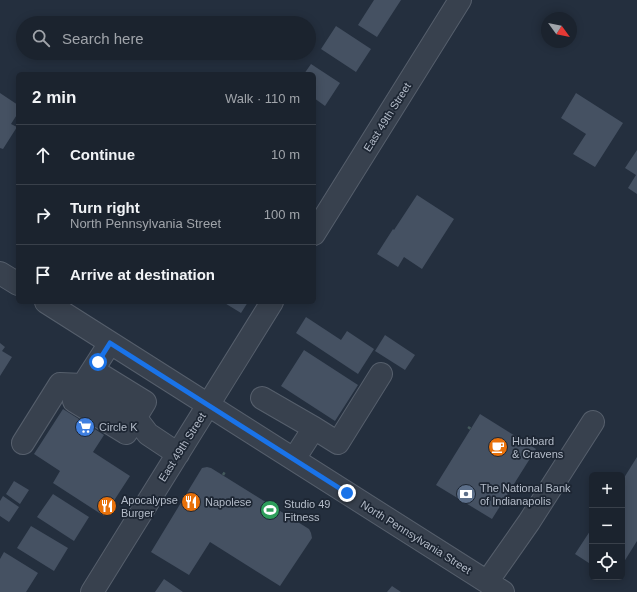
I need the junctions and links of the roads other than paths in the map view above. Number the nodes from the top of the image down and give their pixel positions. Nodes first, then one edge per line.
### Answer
1 (460, 0) edge
2 (316, 231) edge
3 (0, 273) edge
4 (16, 283) edge
5 (49, 304) edge
6 (271, 304) edge
7 (110, 343) junction
8 (381, 374) dead end
9 (88, 377) junction
10 (262, 398) dead end
11 (208, 405) junction
12 (593, 422) dead end
13 (314, 428) junction
14 (23, 443) dead end
15 (178, 454) junction
16 (294, 459) junction
17 (497, 589) edge
18 (92, 592) edge

1 - 2 street, East 49th Street
3 - 4 street
5 - 7 street, North Pennsylvania Street
6 - 11 street, East 49th Street
7 - 9 street
7 - 11 street, North Pennsylvania Street
8 - 13 street
9 - 14 street
9 - 15 street
10 - 13 street
11 - 15 street, East 49th Street
11 - 16 street, North Pennsylvania Street
12 - 17 street
13 - 16 street
15 - 18 street, East 49th Street
16 - 17 street, North Pennsylvania Street

